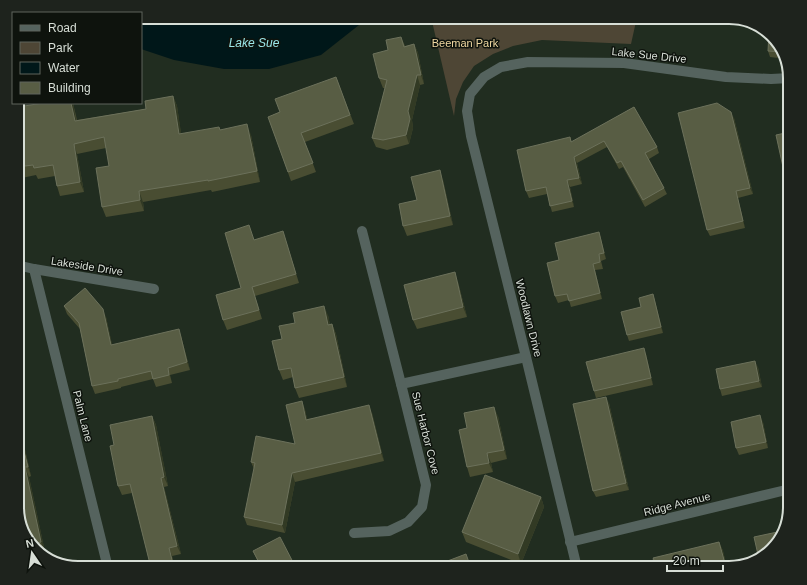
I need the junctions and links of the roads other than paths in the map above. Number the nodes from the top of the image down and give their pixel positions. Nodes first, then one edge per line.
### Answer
1 (484, 77) joint
2 (783, 78) edge
3 (362, 231) dead end
4 (24, 267) edge
5 (34, 269) junction
6 (154, 289) dead end
7 (526, 357) junction
8 (401, 384) junction
9 (783, 491) edge
10 (354, 533) dead end
11 (570, 542) junction
12 (106, 561) edge
13 (575, 561) edge

1 - 2 street, Lake Sue Drive
1 - 7 street, Woodlawn Drive
3 - 8 street, Sue Harbor Cove
4 - 5 street, Lakeside Drive
5 - 6 street, Lakeside Drive
5 - 12 street, Palm Lane
7 - 8 street, Sue Harbor Cove
7 - 11 street, Woodlawn Drive
8 - 10 street, Sue Harbor Cove
9 - 11 street, Ridge Avenue
11 - 13 street, Woodlawn Drive

